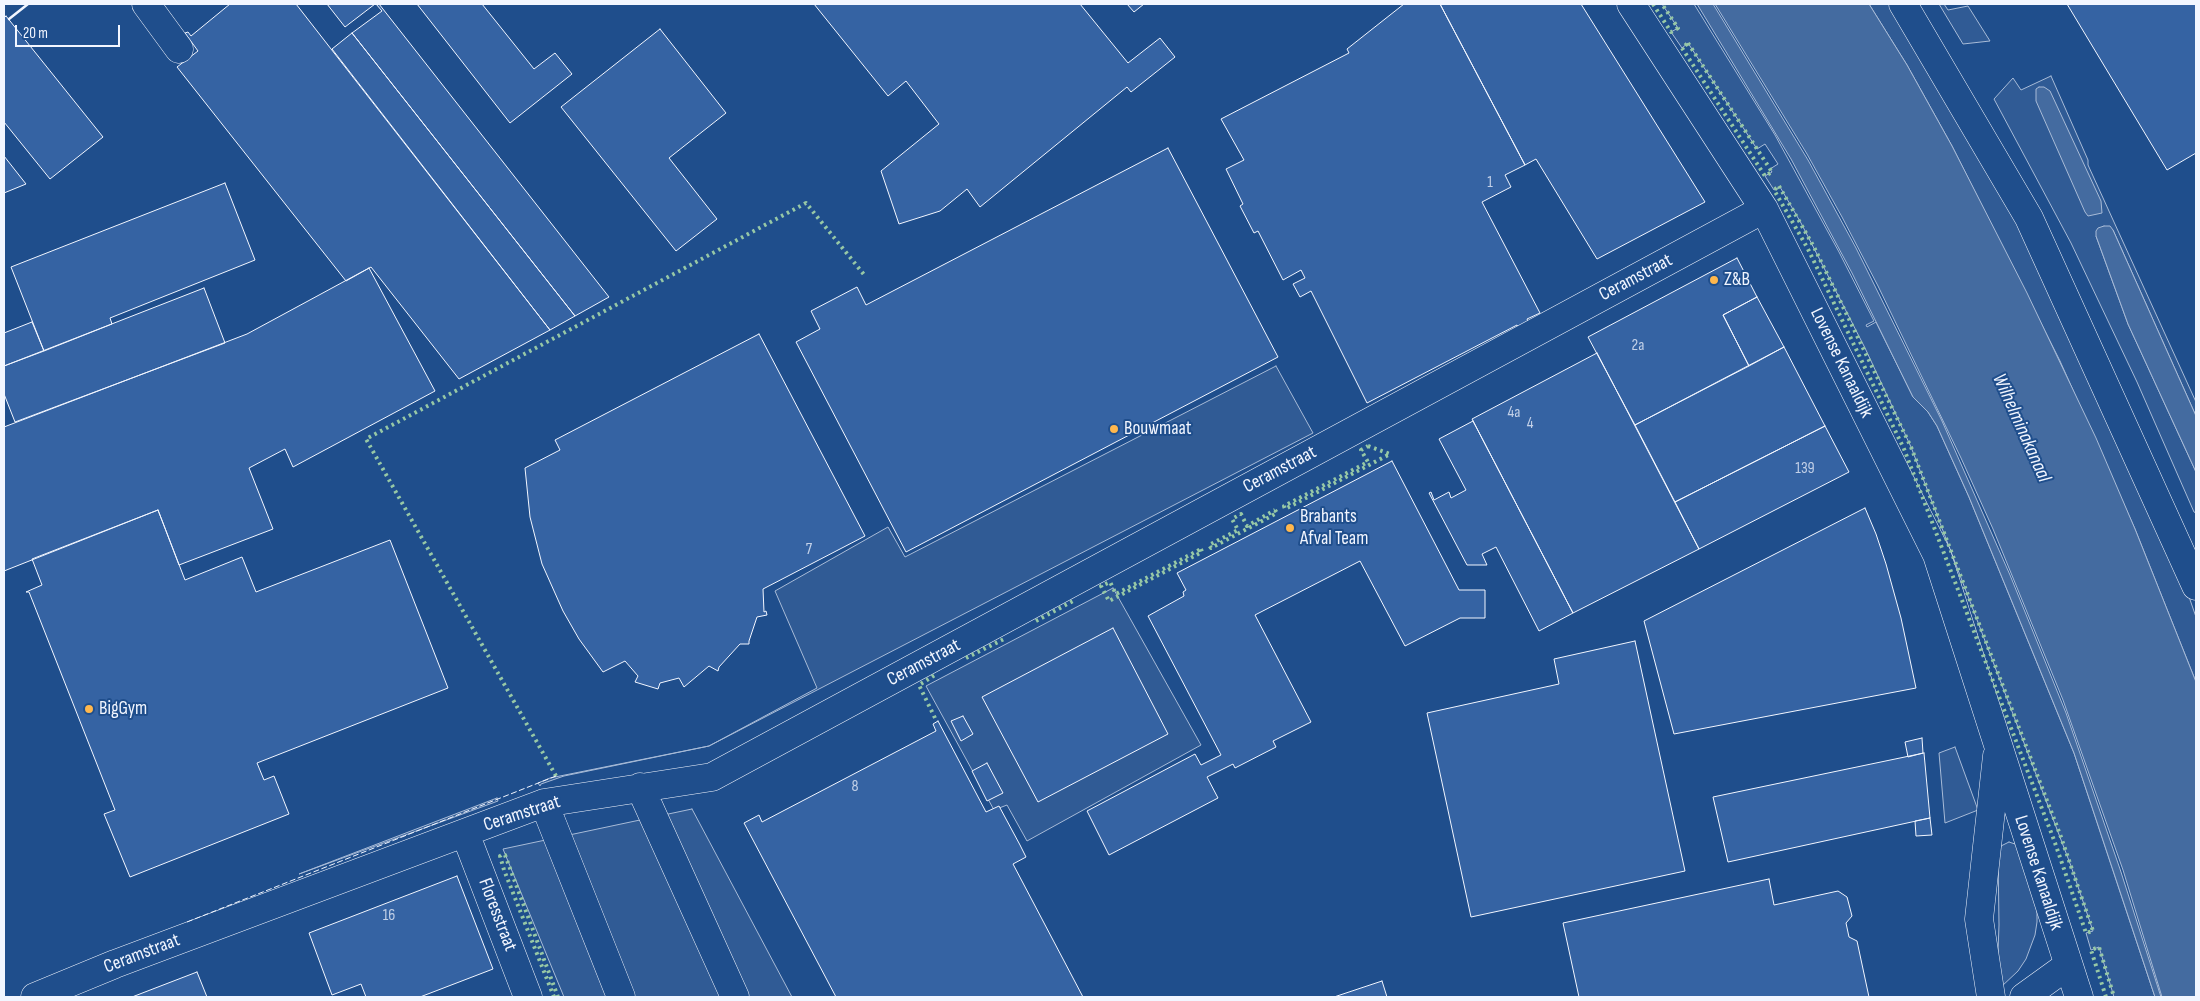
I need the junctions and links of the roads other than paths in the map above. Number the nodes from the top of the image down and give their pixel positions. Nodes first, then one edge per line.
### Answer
1 (146, 4) edge
2 (1630, 4) edge
3 (1903, 4) edge
4 (179, 49) dead end
5 (1764, 209) junction
6 (2196, 586) edge
7 (1998, 748) junction
8 (640, 787) junction
9 (544, 803) junction
10 (465, 833) junction
11 (2068, 966) junction
12 (35, 997) edge
13 (528, 997) edge
14 (621, 997) edge
15 (736, 997) edge
16 (1991, 997) edge
17 (2024, 997) edge
18 (2079, 997) edge

1 - 4 street
2 - 5 street, Lovense Kanaaldijk
3 - 6 street
5 - 7 street, Lovense Kanaaldijk
5 - 8 street, Ceramstraat
7 - 11 street, Lovense Kanaaldijk
7 - 16 street, Lovense Kanaaldijk
8 - 9 street, Ceramstraat
8 - 15 street
9 - 10 street, Ceramstraat
9 - 14 street
10 - 12 street, Ceramstraat
10 - 13 street, Floresstraat
11 - 17 street
11 - 18 street, Lovense Kanaaldijk

